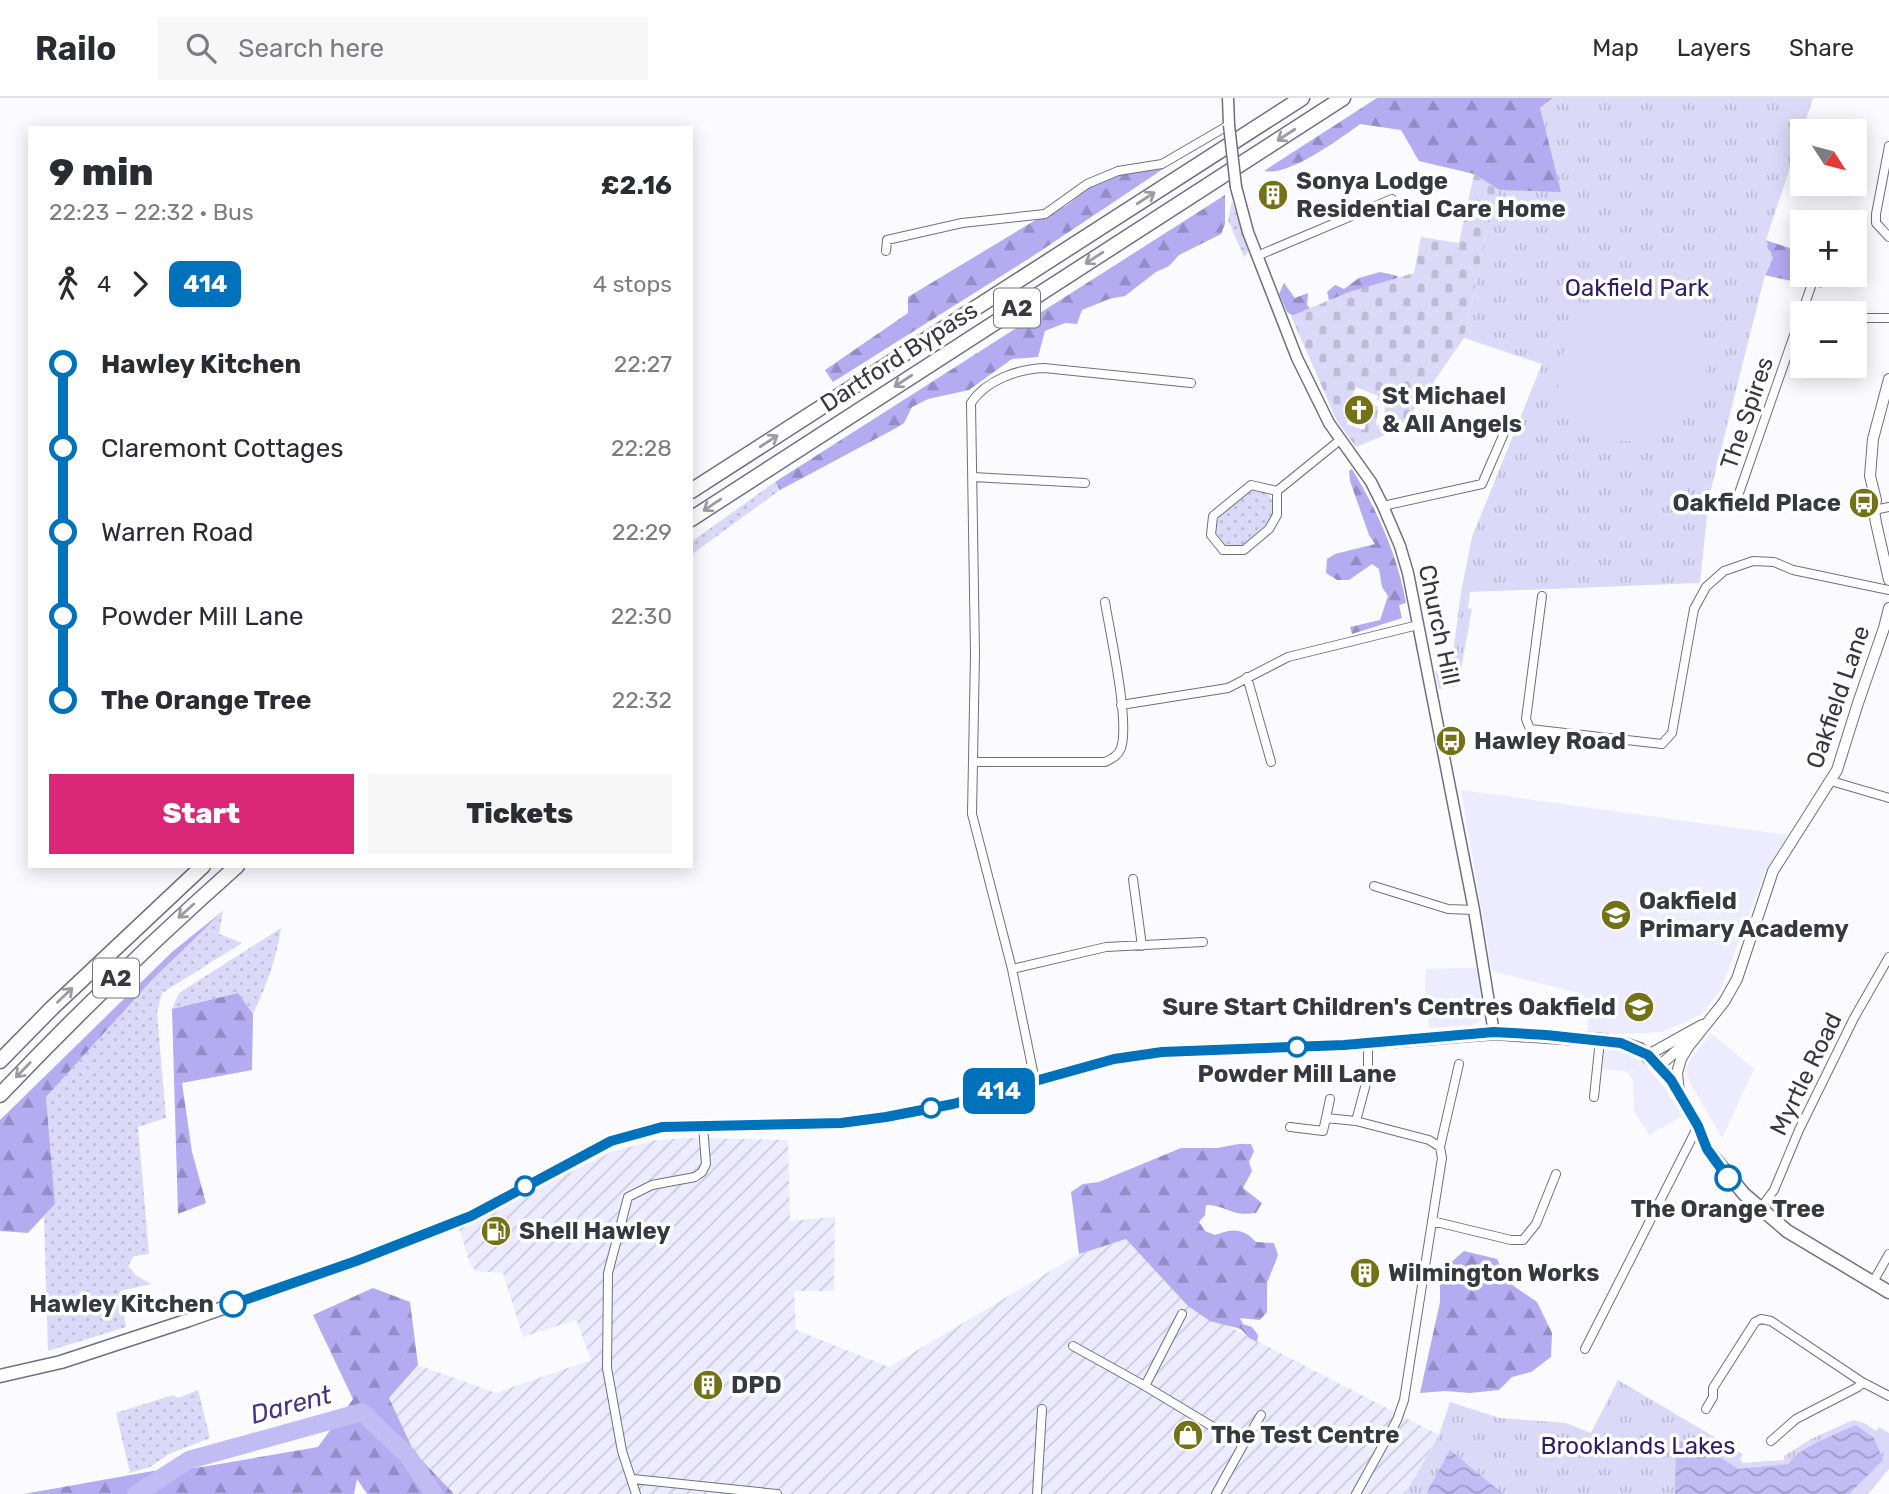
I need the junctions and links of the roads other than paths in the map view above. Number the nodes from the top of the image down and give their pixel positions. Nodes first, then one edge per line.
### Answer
1 (1228, 98) edge
2 (1301, 98) edge
3 (1343, 98) edge
4 (1228, 125) junction
5 (1889, 146) edge
6 (1392, 200) dead end
7 (1889, 237) edge
8 (886, 251) dead end
9 (1256, 256) junction
10 (1867, 318) edge
11 (1889, 318) edge
12 (1790, 348) edge
13 (1889, 379) edge
14 (1191, 383) dead end
15 (1508, 424) dead end
16 (1340, 440) junction
17 (973, 477) junction
18 (1085, 483) dead end
19 (693, 490) edge
20 (1277, 491) junction
21 (1739, 493) dead end
22 (1383, 506) junction
23 (1889, 508) edge
24 (1874, 510) junction
25 (693, 518) edge
26 (1889, 580) edge
27 (1889, 590) edge
28 (1542, 596) dead end
29 (1105, 602) dead end
30 (1889, 608) edge
31 (1418, 625) junction
32 (1247, 677) junction
33 (1121, 705) junction
34 (974, 762) junction
35 (1271, 762) dead end
36 (1831, 781) junction
37 (1889, 798) edge
38 (201, 868) edge
39 (235, 868) edge
40 (1133, 879) dead end
41 (1374, 886) dead end
42 (1474, 910) junction
43 (1203, 942) dead end
44 (1142, 946) junction
45 (1889, 957) edge
46 (1012, 968) junction
47 (1708, 1021) junction
48 (1494, 1032) junction
49 (1600, 1040) junction
50 (1367, 1042) junction
51 (1648, 1055) junction
52 (0, 1061) edge
53 (1459, 1063) dead end
54 (1659, 1066) junction
55 (1035, 1081) junction
56 (1679, 1093) junction
57 (0, 1094) edge
58 (1594, 1097) dead end
59 (1330, 1098) dead end
60 (1326, 1118) junction
61 (1356, 1121) junction
62 (703, 1126) junction
63 (1698, 1126) junction
64 (1290, 1127) dead end
65 (1440, 1147) junction
66 (1556, 1174) dead end
67 (1760, 1209) junction
68 (1432, 1221) junction
69 (1889, 1254) edge
70 (1873, 1282) junction
71 (1889, 1292) edge
72 (1182, 1314) dead end
73 (1073, 1346) dead end
74 (1585, 1349) dead end
75 (0, 1376) edge
76 (1862, 1382) junction
77 (1145, 1386) junction
78 (1889, 1396) edge
79 (1042, 1409) dead end
80 (1706, 1409) dead end
81 (1261, 1415) dead end
82 (1771, 1441) dead end
83 (1243, 1445) junction
84 (633, 1479) junction
85 (636, 1494) edge
86 (777, 1494) edge
87 (1037, 1494) edge
88 (1216, 1494) edge
89 (1356, 1494) edge

1 - 4 main road, Church Hill
19 -> 2 highway, Dartford Bypass / A2
3 -> 25 highway, Dartford Bypass / A2
4 - 8 street
4 - 9 main road, Church Hill, bridge
5 - 7 street
6 - 9 street
9 - 16 main road, Church Hill
10 - 11 street
12 - 21 street, The Spires
13 - 24 street
14 - 17 street
15 - 22 street
16 - 20 street
16 - 22 main road, Church Hill
17 - 18 street
17 - 34 street
20 - 20 street
22 - 31 main road, Church Hill
23 - 24 street
24 - 26 street
27 - 28 street
29 - 33 street
30 - 36 street, Oakfield Lane
31 - 32 street
31 - 42 main road, Church Hill
32 - 33 street
32 - 35 street
33 - 34 street
34 - 46 street
36 - 37 street
36 - 47 street, Oakfield Lane
52 -> 38 highway, A2
39 -> 57 highway, A2
40 - 44 street
41 - 42 street
42 - 48 main road, Church Hill
43 - 44 street
44 - 46 street
45 - 67 street, Myrtle Road
46 - 55 street
47 - 51 street, Oakfield Lane
47 - 54 street, Oakfield Lane
47 - 56 street, Oakfield Lane
48 - 49 main road
48 - 50 main road
49 - 51 main road
49 - 58 street
50 - 55 main road
50 - 61 street
51 - 54 main road
53 - 65 street
54 - 56 main road
55 - 62 main road
56 - 63 main road
59 - 60 street
60 - 61 street
60 - 64 street
61 - 65 street
62 - 75 main road
62 - 84 street
63 - 67 main road
63 - 74 street
65 - 68 street
66 - 68 street
67 - 70 main road
68 - 89 street
69 - 70 street
70 - 71 main road
72 - 77 street
73 - 77 street
76 - 78 street
76 - 80 street
76 - 82 street
77 - 83 street
79 - 87 street
81 - 83 street
83 - 88 street
84 - 85 street
84 - 86 street

